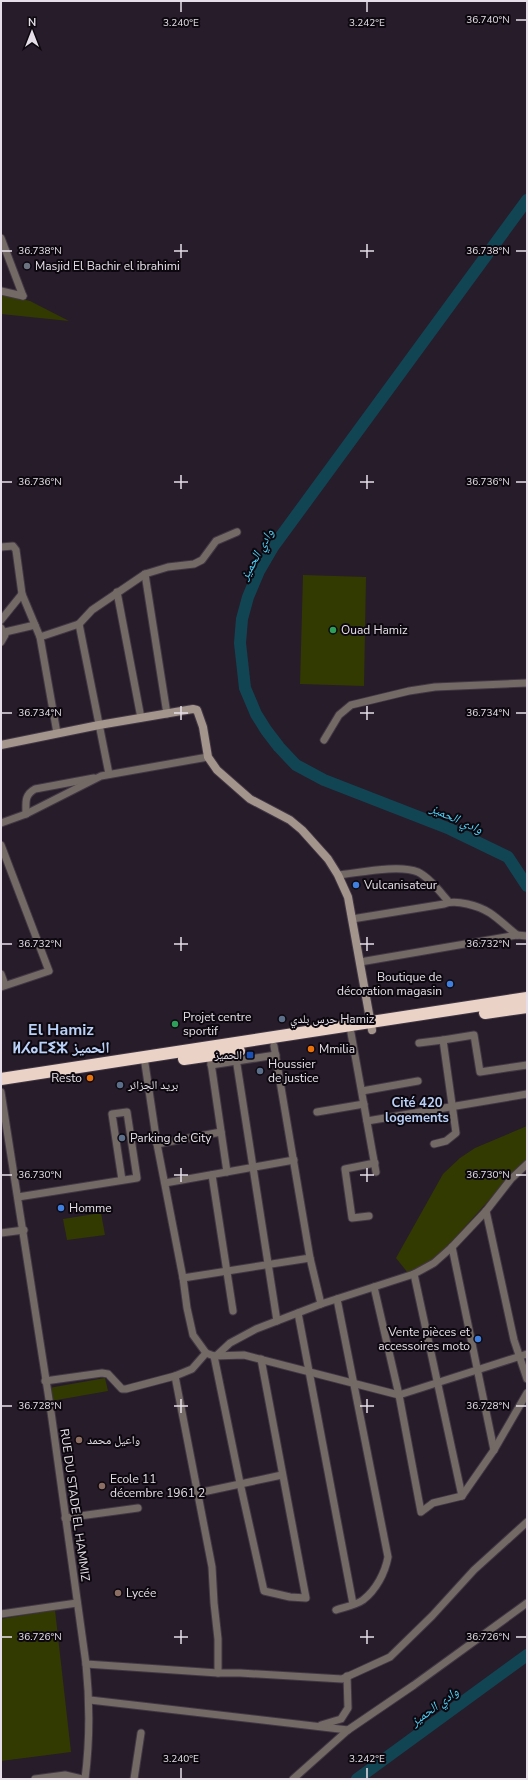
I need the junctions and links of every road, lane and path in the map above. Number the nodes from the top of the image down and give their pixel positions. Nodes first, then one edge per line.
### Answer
1 (1, 238) edge
2 (1, 291) edge
3 (237, 532) dead end
4 (1, 547) edge
5 (145, 574) junction
6 (117, 592) junction
7 (22, 594) junction
8 (1, 620) edge
9 (79, 624) junction
10 (35, 625) junction
11 (3, 630) edge
12 (40, 637) junction
13 (1, 642) edge
14 (527, 683) edge
15 (167, 714) junction
16 (140, 718) junction
17 (99, 725) junction
18 (57, 733) junction
19 (324, 740) dead end
20 (1, 745) edge
21 (208, 756) junction
22 (109, 774) junction
23 (101, 776) junction
24 (26, 814) junction
25 (1, 823) edge
26 (1, 845) edge
27 (338, 875) junction
28 (449, 902) junction
29 (352, 919) junction
30 (517, 935) junction
31 (527, 936) edge
32 (360, 962) junction
33 (1, 974) edge
34 (3, 986) edge
35 (527, 998) edge
36 (527, 1007) edge
37 (371, 1027) junction
38 (352, 1033) junction
39 (443, 1040) junction
40 (419, 1044) dead end
41 (275, 1051) junction
42 (236, 1057) junction
43 (210, 1060) junction
44 (145, 1061) junction
45 (527, 1065) edge
46 (1, 1079) edge
47 (418, 1082) dead end
48 (1, 1086) edge
49 (362, 1091) junction
50 (1, 1092) edge
51 (527, 1094) edge
52 (364, 1104) junction
53 (453, 1106) junction
54 (316, 1112) dead end
55 (367, 1121) junction
56 (221, 1132) junction
57 (157, 1144) junction
58 (434, 1144) dead end
59 (294, 1160) junction
60 (375, 1164) junction
61 (527, 1164) edge
62 (253, 1168) junction
63 (227, 1172) junction
64 (376, 1172) dead end
65 (212, 1175) junction
66 (122, 1180) junction
67 (164, 1183) junction
68 (18, 1197) junction
69 (486, 1211) junction
70 (369, 1216) dead end
71 (24, 1230) junction
72 (1, 1233) edge
73 (452, 1247) junction
74 (310, 1258) junction
75 (267, 1264) junction
76 (226, 1272) junction
77 (414, 1274) junction
78 (183, 1278) junction
79 (374, 1287) junction
80 (337, 1299) junction
81 (321, 1304) junction
82 (233, 1311) dead end
83 (298, 1313) junction
84 (277, 1321) junction
85 (206, 1354) junction
86 (527, 1354) edge
87 (215, 1356) junction
88 (519, 1357) junction
89 (261, 1359) junction
90 (309, 1372) junction
91 (476, 1372) junction
92 (175, 1376) junction
93 (527, 1379) edge
94 (45, 1381) junction
95 (353, 1383) junction
96 (437, 1384) junction
97 (527, 1393) edge
98 (399, 1395) junction
99 (494, 1450) junction
100 (282, 1475) junction
101 (240, 1483) junction
102 (198, 1493) junction
103 (462, 1496) junction
104 (138, 1508) dead end
105 (65, 1518) junction
106 (527, 1522) edge
107 (77, 1603) junction
108 (353, 1604) junction
109 (527, 1604) edge
110 (336, 1610) dead end
111 (1, 1614) edge
112 (86, 1664) junction
113 (218, 1673) junction
114 (347, 1676) junction
115 (90, 1700) junction
116 (319, 1726) junction
117 (348, 1730) junction
118 (141, 1733) dead end
119 (35, 1779) edge
120 (84, 1779) edge
121 (134, 1779) edge
122 (293, 1779) edge

1 - 2 street
3 - 5 street
4 - 7 street
5 - 6 street
5 - 15 street
6 - 9 street
6 - 16 street
7 - 8 street
7 - 10 street
9 - 12 street
9 - 17 street
10 - 11 street
10 - 12 street
11 - 13 street
12 - 18 street
14 - 19 street
15 - 16 street
15 - 21 street
16 - 17 street
17 - 18 street
17 - 22 street
18 - 20 street
21 - 22 street
21 - 27 street
22 - 23 street
23 - 24 street
23 - 24 street
24 - 25 street
26 - 34 street
27 - 28 street
27 - 29 street
28 - 29 street
28 - 30 street
29 - 32 street
30 - 31 street
30 - 32 street
32 - 37 street
33 - 34 street
35 - 37 highway
36 - 37 highway
37 - 38 highway
37 - 44 highway
38 - 41 highway
38 - 49 street
39 - 40 street
39 - 45 street
39 - 53 street
41 - 42 highway
41 - 59 street
42 - 43 highway
42 - 62 street
43 - 44 highway
43 - 56 street
44 - 46 highway
44 - 48 highway
44 - 57 street
47 - 49 street
49 - 52 street
50 - 68 street, RUE DU STADE EL HAMMIZ
51 - 53 street
52 - 54 street
52 - 55 street
53 - 55 street
53 - 58 street
55 - 60 street
56 - 57 street
56 - 63 street
57 - 67 street
59 - 62 street
59 - 74 street
60 - 64 street
60 - 70 street
61 - 69 street
62 - 63 street
62 - 75 street
63 - 65 street
65 - 67 street
65 - 76 street
66 - 66 street
66 - 68 street
67 - 78 street
68 - 71 street, RUE DU STADE EL HAMMIZ
69 - 73 street
69 - 88 street
71 - 72 street
71 - 94 street, RUE DU STADE EL HAMMIZ
73 - 77 street
73 - 91 street
74 - 75 street
74 - 81 street
75 - 76 street
75 - 84 street
76 - 78 street
76 - 82 street
77 - 79 street
77 - 96 street
78 - 85 street
79 - 80 street
79 - 98 street
80 - 81 street
80 - 95 street
81 - 83 street
83 - 84 street
83 - 90 street
84 - 87 street
85 - 87 street
85 - 92 street
86 - 88 street
87 - 89 street
87 - 101 street
88 - 91 street
88 - 93 street
89 - 90 street
89 - 100 street
90 - 95 street
90 - 108 street
91 - 96 street
91 - 99 street
92 - 94 street
92 - 102 street
94 - 105 street, RUE DU STADE EL HAMMIZ
95 - 98 street
95 - 108 street
96 - 98 street
96 - 103 street
97 - 99 street
98 - 103 street
99 - 103 street
100 - 101 street
100 - 101 street
101 - 102 street
102 - 113 street
104 - 105 street
105 - 107 street, RUE DU STADE EL HAMMIZ
106 - 114 street
107 - 111 street
107 - 112 street, RUE DU STADE EL HAMMIZ
108 - 110 street
109 - 117 street
112 - 113 street
112 - 115 street, RUE DU STADE EL HAMMIZ
113 - 114 street
114 - 116 street
115 - 116 street
115 - 120 street, RUE DU STADE EL HAMMIZ
116 - 117 street
117 - 122 street
118 - 121 street
119 - 120 street

